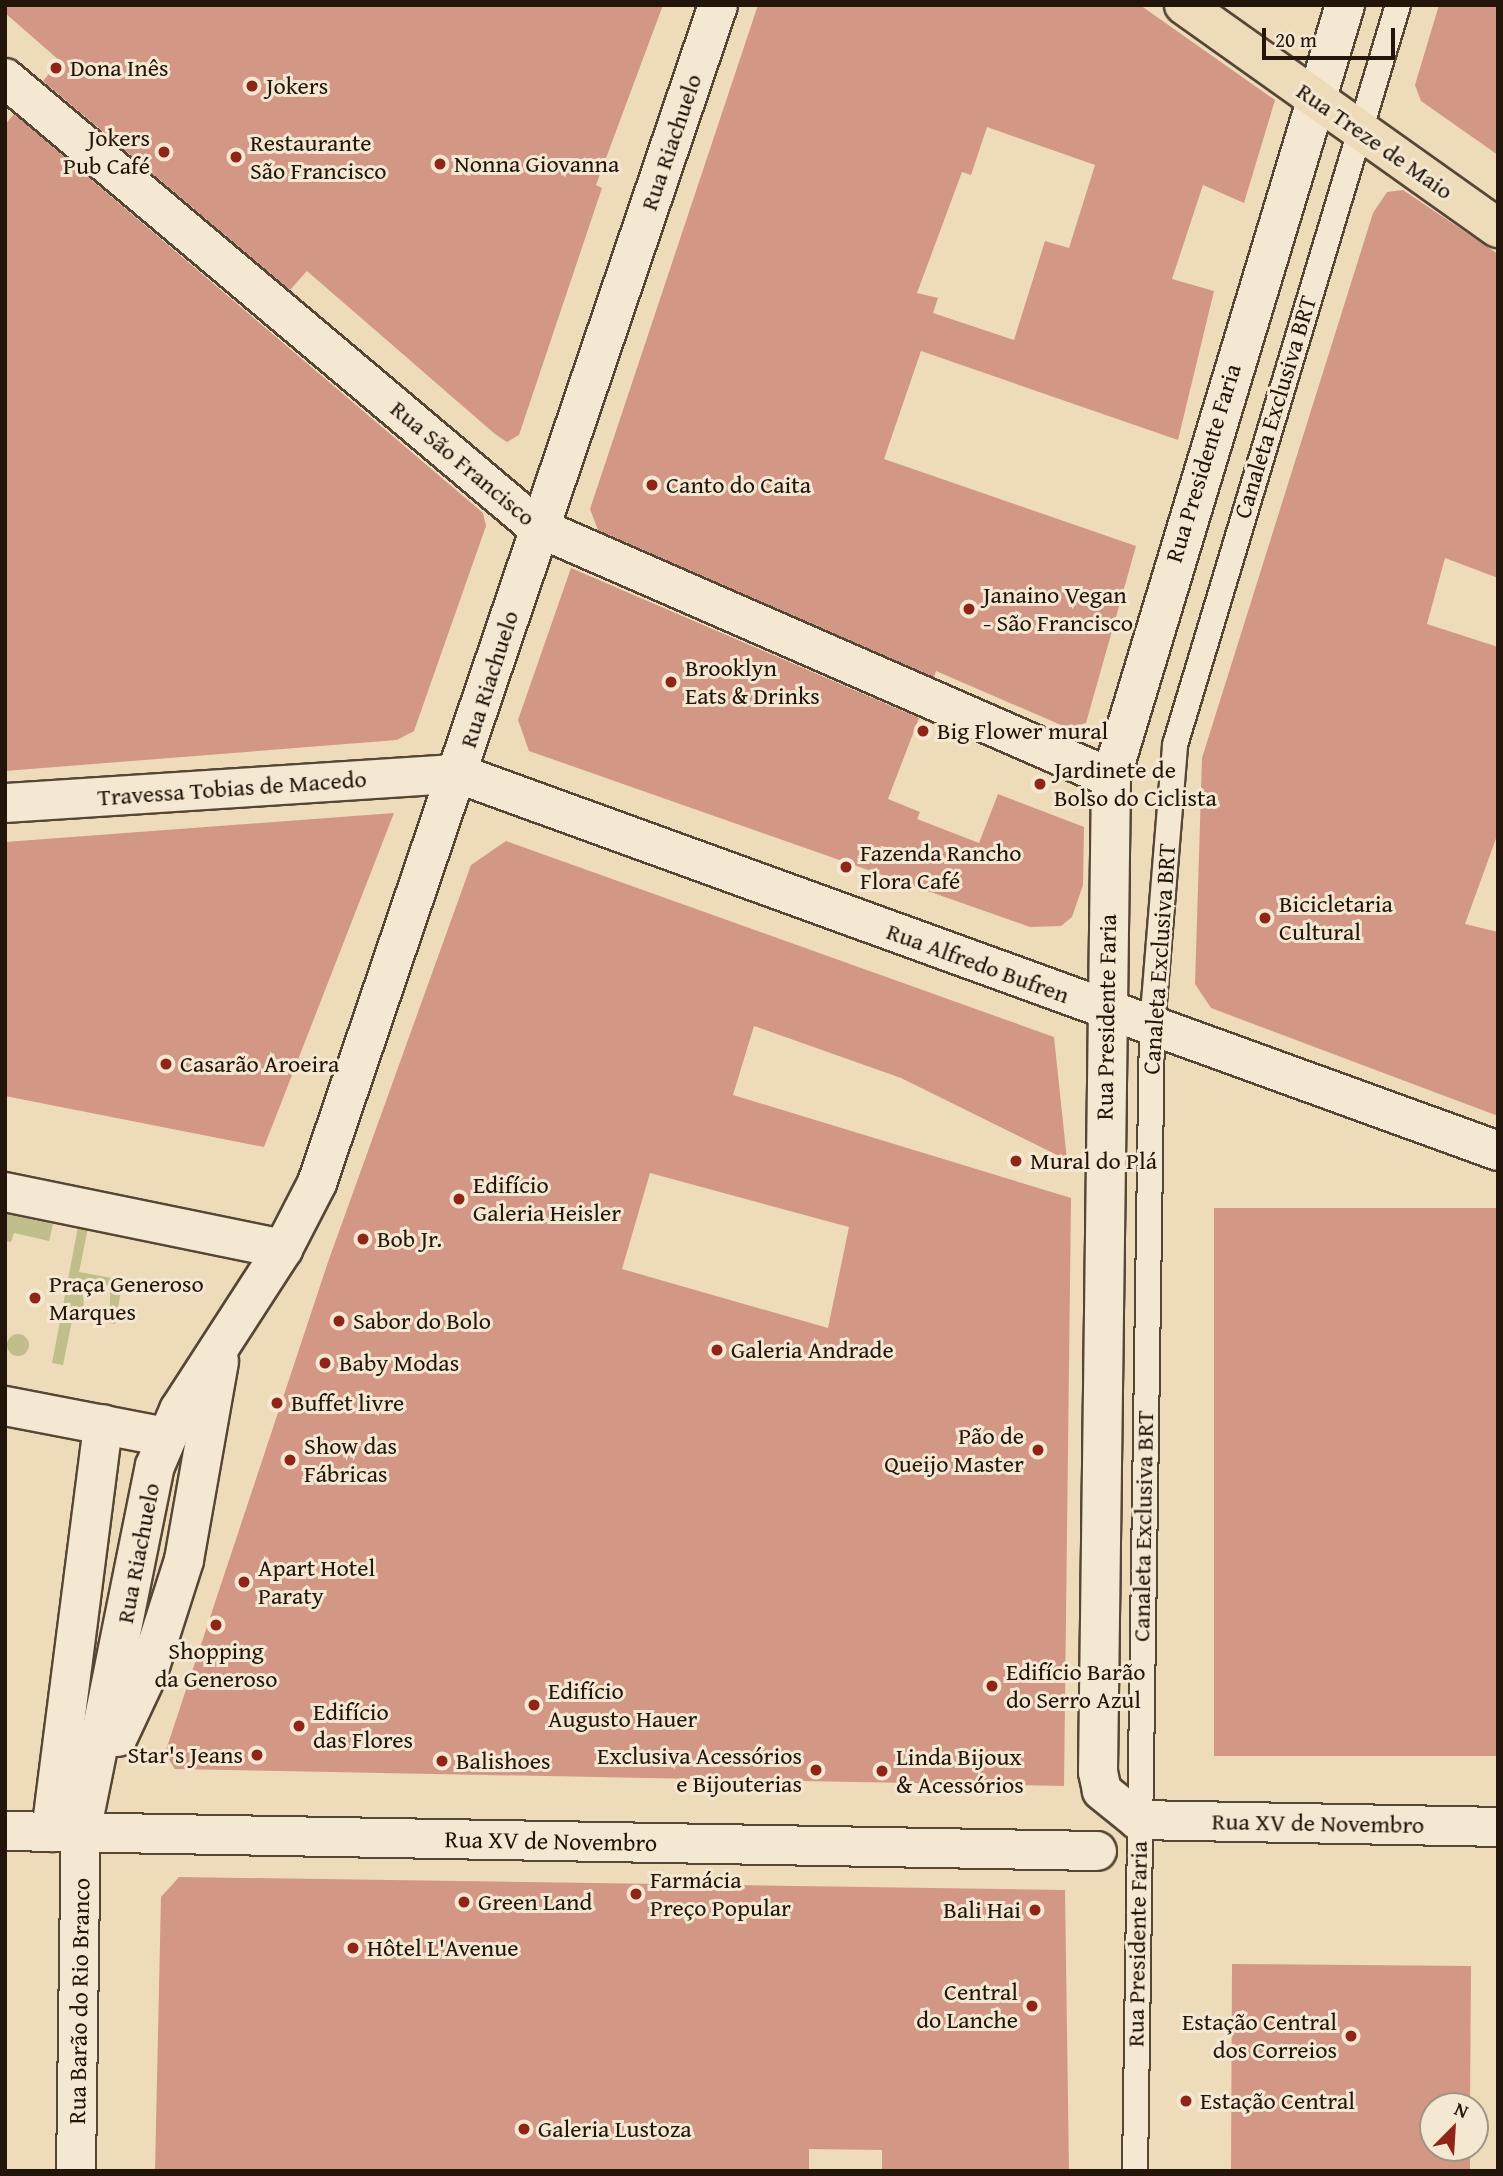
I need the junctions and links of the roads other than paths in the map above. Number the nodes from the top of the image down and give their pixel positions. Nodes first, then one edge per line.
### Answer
1 (718, 5) edge
2 (1184, 5) edge
3 (1345, 5) edge
4 (1398, 5) edge
5 (5, 78) edge
6 (1315, 98) junction
7 (1357, 128) junction
8 (1498, 228) edge
9 (537, 527) junction
10 (459, 774) junction
11 (1111, 778) junction
12 (5, 803) edge
13 (1105, 1009) junction
14 (1152, 1026) junction
15 (1498, 1151) edge
16 (5, 1192) edge
17 (283, 1249) junction
18 (223, 1335) junction
19 (5, 1406) edge
20 (103, 1424) junction
21 (166, 1437) junction
22 (95, 1786) junction
23 (1138, 1820) junction
24 (1498, 1827) edge
25 (5, 1831) edge
26 (66, 1832) junction
27 (1097, 1852) dead end
28 (76, 2171) edge
29 (1135, 2171) edge

1 - 9 street, Rua Riachuelo
2 - 6 main road, Rua Treze de Maio
3 - 6 street, Rua Presidente Faria
4 - 7 lane, Canaleta Exclusiva BRT
5 - 9 street, Rua São Francisco
6 - 7 main road, Rua Treze de Maio
6 - 11 street, Rua Presidente Faria
7 - 8 main road, Rua Treze de Maio
7 - 14 lane, Canaleta Exclusiva BRT
9 - 10 street, Rua Riachuelo
9 - 11 street, Rua São Francisco
10 - 12 street, Travessa Tobias de Macedo
10 - 13 street, Rua Alfredo Bufren
10 - 17 street, Rua Riachuelo
11 - 13 street, Rua Presidente Faria
13 - 14 street, Rua Alfredo Bufren
13 - 23 street, Rua Presidente Faria
14 - 15 street, Rua Alfredo Bufren
14 - 23 lane, Canaleta Exclusiva BRT
16 - 17 street
17 - 18 street, Rua Riachuelo
18 - 21 street, Rua Riachuelo
18 - 22 street, Rua Riachuelo
19 - 20 street
20 - 21 street
20 - 26 street
21 - 22 street, Rua Riachuelo
22 - 26 street, Rua Riachuelo
23 - 24 street, Rua XV de Novembro
23 - 29 lane, Rua Presidente Faria
25 - 26 street, Rua XV de Novembro
26 - 27 street, Rua XV de Novembro
26 - 28 street, Rua Barão do Rio Branco

